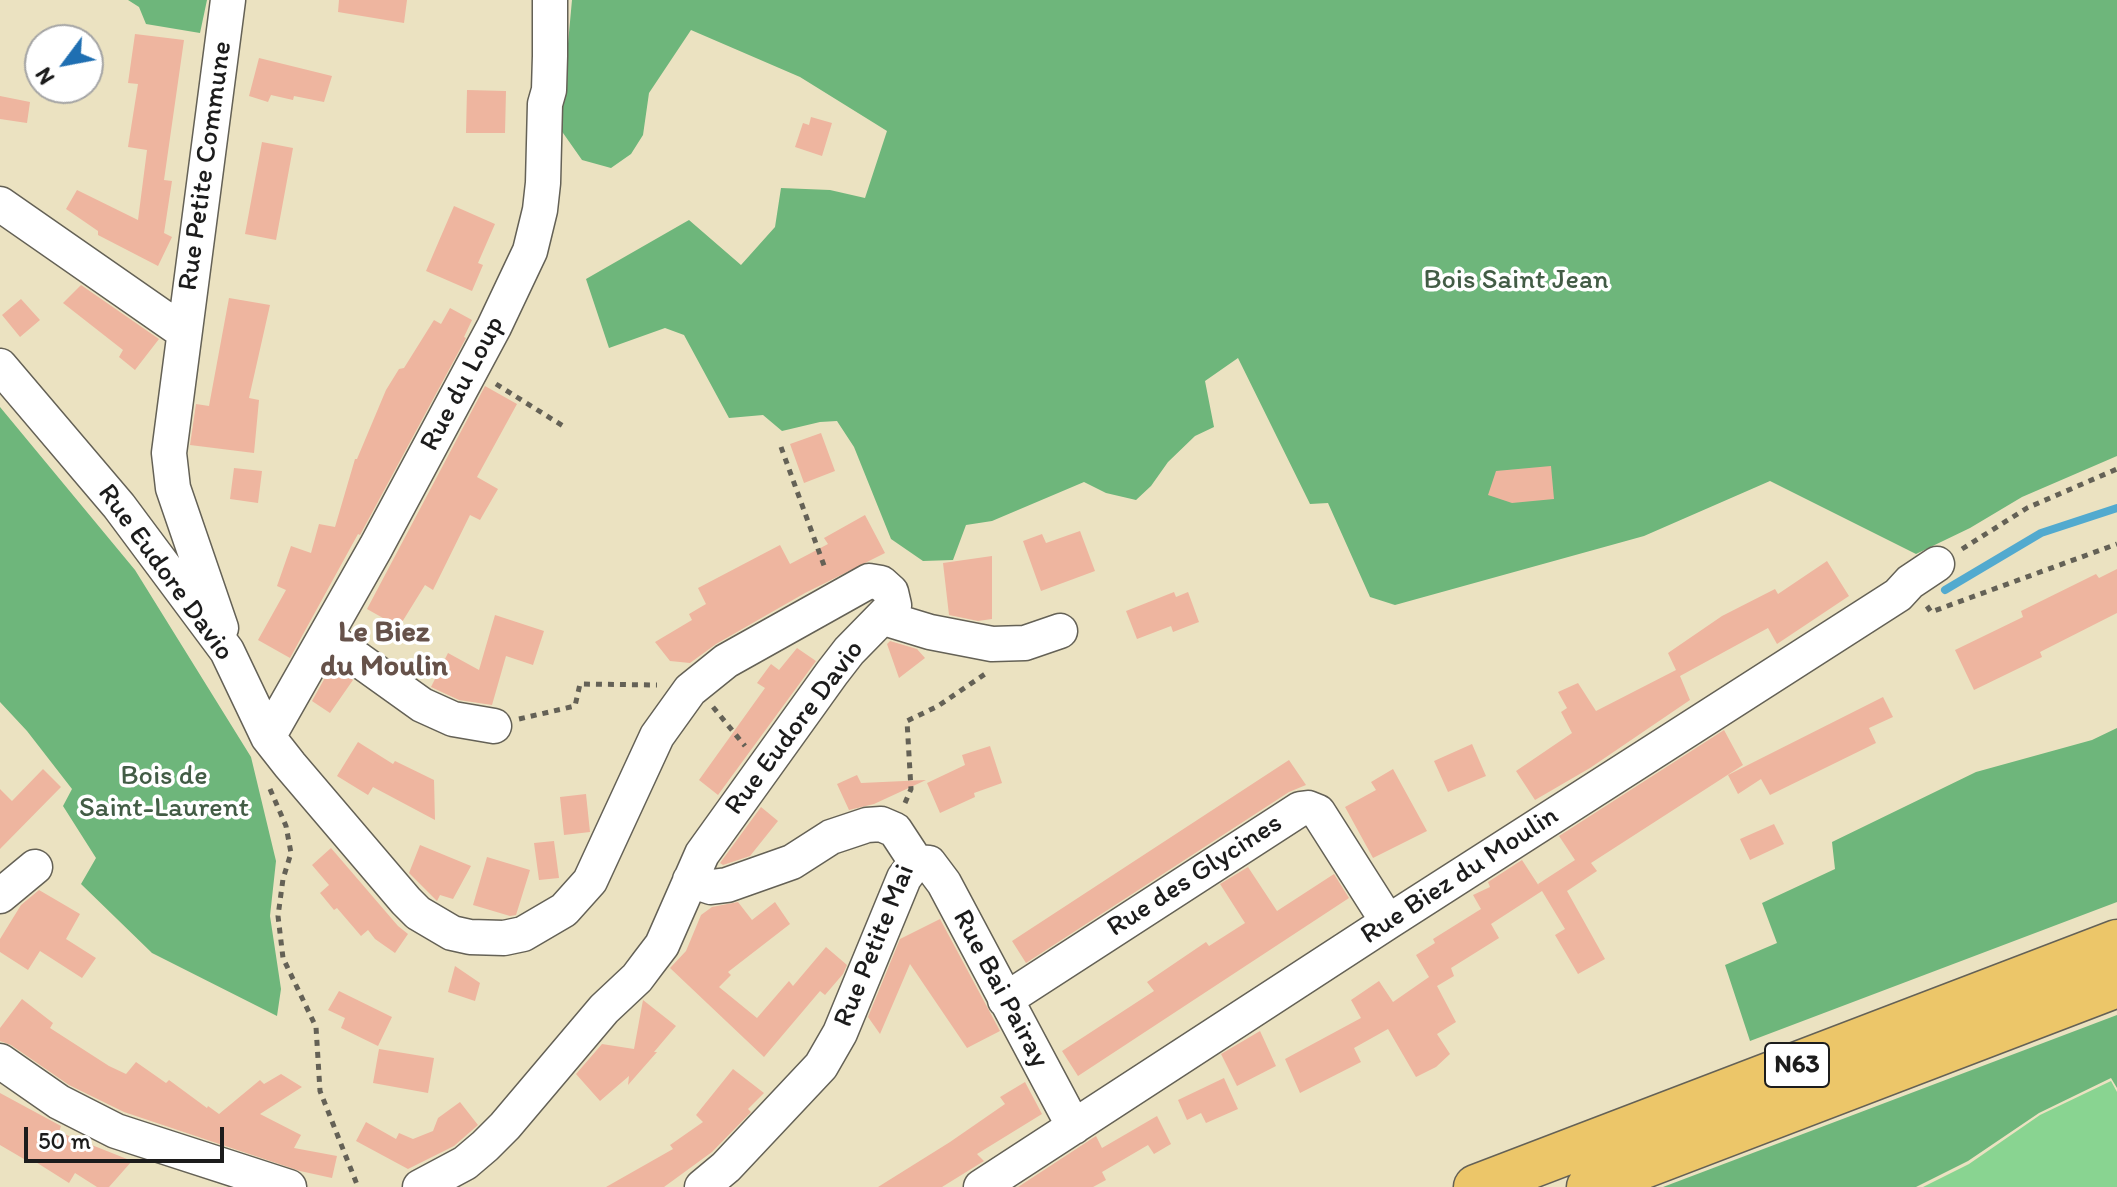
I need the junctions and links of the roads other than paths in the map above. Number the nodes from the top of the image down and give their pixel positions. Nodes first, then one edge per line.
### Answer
1 (228, 0) edge
2 (550, 0) edge
3 (0, 204) edge
4 (184, 332) junction
5 (0, 366) edge
6 (1924, 573) road end
7 (884, 618) junction
8 (1060, 631) dead end
9 (327, 637) junction
10 (227, 651) junction
11 (494, 726) road end
12 (268, 737) junction
13 (916, 862) junction
14 (35, 867) dead end
15 (690, 880) junction
16 (0, 896) edge
17 (1388, 922) junction
18 (2117, 942) edge
19 (2117, 985) edge
20 (1005, 1000) junction
21 (0, 1061) edge
22 (1074, 1127) junction
23 (289, 1187) edge
24 (420, 1187) edge
25 (702, 1187) edge
26 (981, 1187) edge
27 (1476, 1187) edge
28 (1589, 1187) edge

1 - 4 street, Rue Petite Commune
2 - 9 street, Rue du Loup
3 - 4 street, Rue Petite Commune
4 - 10 street, Rue Petite Commune
5 - 10 street, Rue Eudore Davio
6 - 17 street, Rue Biez du Moulin
7 - 8 street
7 - 12 street, Rue Eudore Davio
7 - 15 street, Rue Eudore Davio
9 - 11 street
9 - 12 street, Rue du Loup
10 - 12 street, Rue Eudore Davio
13 - 15 street, Rue Petite Mai
13 - 20 street, Rue Bai Pairay
13 - 25 street, Rue Petite Mai
14 - 16 street
15 - 24 street, Rue Eudore Davio
17 - 20 street, Rue des Glycines
17 - 22 street, Rue Biez du Moulin
18 - 27 highway, N63
19 - 28 highway, N63
20 - 22 street, Rue Bai Pairay
21 - 23 street
22 - 26 street, Rue Biez du Moulin

